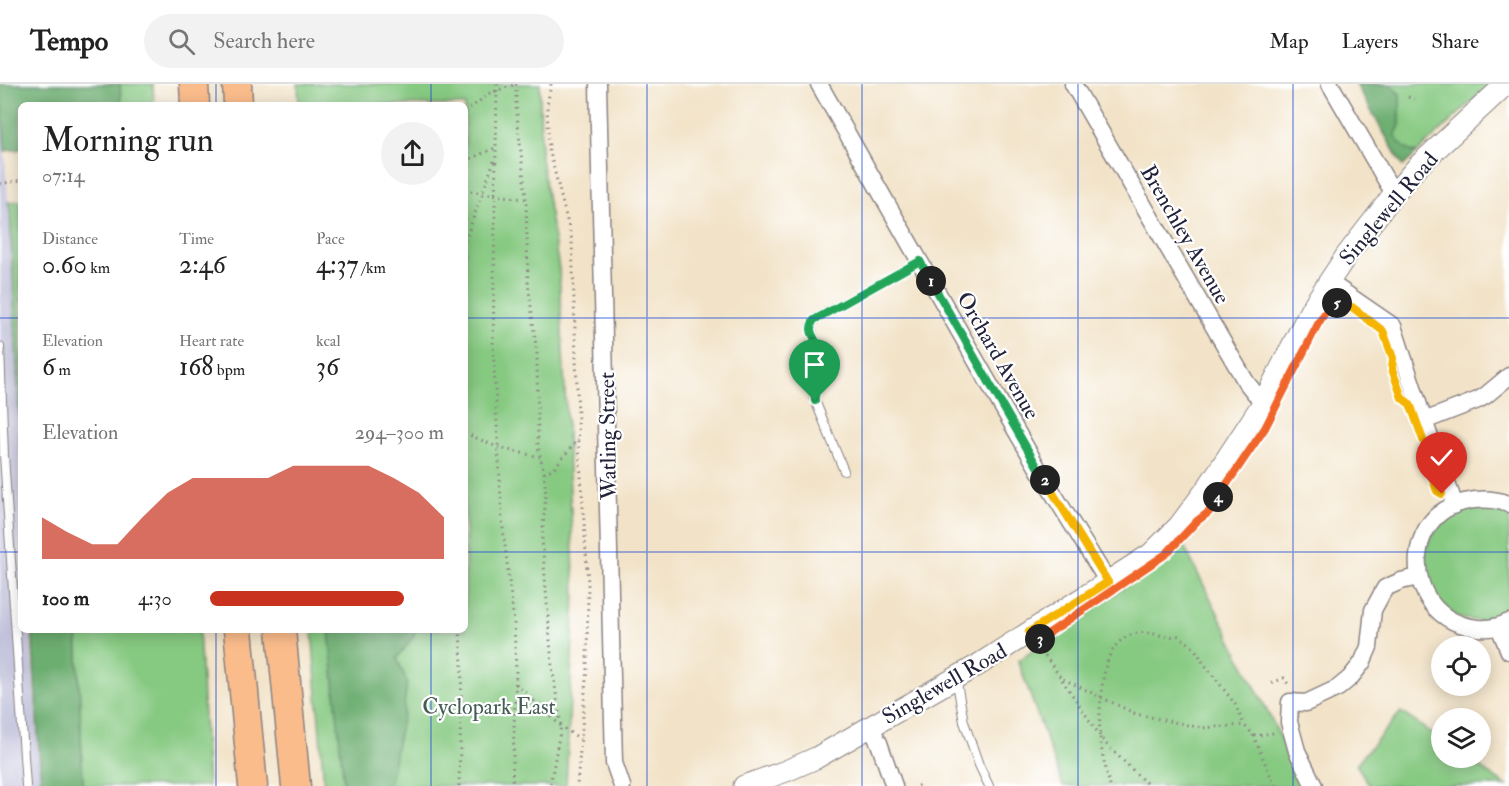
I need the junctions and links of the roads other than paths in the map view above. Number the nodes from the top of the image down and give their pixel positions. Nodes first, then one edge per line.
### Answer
1 (195, 84) edge
2 (237, 84) edge
3 (598, 84) edge
4 (819, 84) edge
5 (1073, 84) edge
6 (1330, 84) edge
7 (1506, 84) edge
8 (195, 102) edge
9 (238, 102) edge
10 (1394, 194) junction
11 (920, 261) junction
12 (1329, 282) junction
13 (0, 347) edge
14 (1509, 376) edge
15 (1263, 403) junction
16 (1424, 421) junction
17 (844, 471) dead end
18 (1509, 504) edge
19 (1455, 505) junction
20 (1418, 577) junction
21 (1108, 582) junction
22 (1504, 625) edge
23 (238, 633) edge
24 (281, 633) edge
25 (1509, 651) edge
26 (956, 678) junction
27 (870, 726) junction
28 (26, 786) edge
29 (253, 786) edge
30 (296, 786) edge
31 (622, 786) edge
32 (744, 786) edge
33 (894, 786) edge
34 (989, 786) edge
35 (1314, 786) edge

1 - 8 highway
2 - 9 highway
3 - 31 street, Watling Street
4 - 11 street, Orchard Avenue
5 - 15 street, Brenchley Avenue
6 - 10 street
7 - 10 street, Singlewell Road
10 - 12 street, Singlewell Road
11 - 17 lane
11 - 21 street, Orchard Avenue
12 - 15 street, Singlewell Road
12 - 16 street
13 - 28 lane
14 - 16 street
15 - 21 street, Singlewell Road
16 - 19 street
18 - 19 street
19 - 20 street
20 - 22 street
20 - 35 street
21 - 26 street, Singlewell Road
22 - 25 street
23 - 29 highway
24 - 30 highway
26 - 27 street, Singlewell Road
26 - 34 lane
27 - 32 street, Singlewell Road
27 - 33 street

